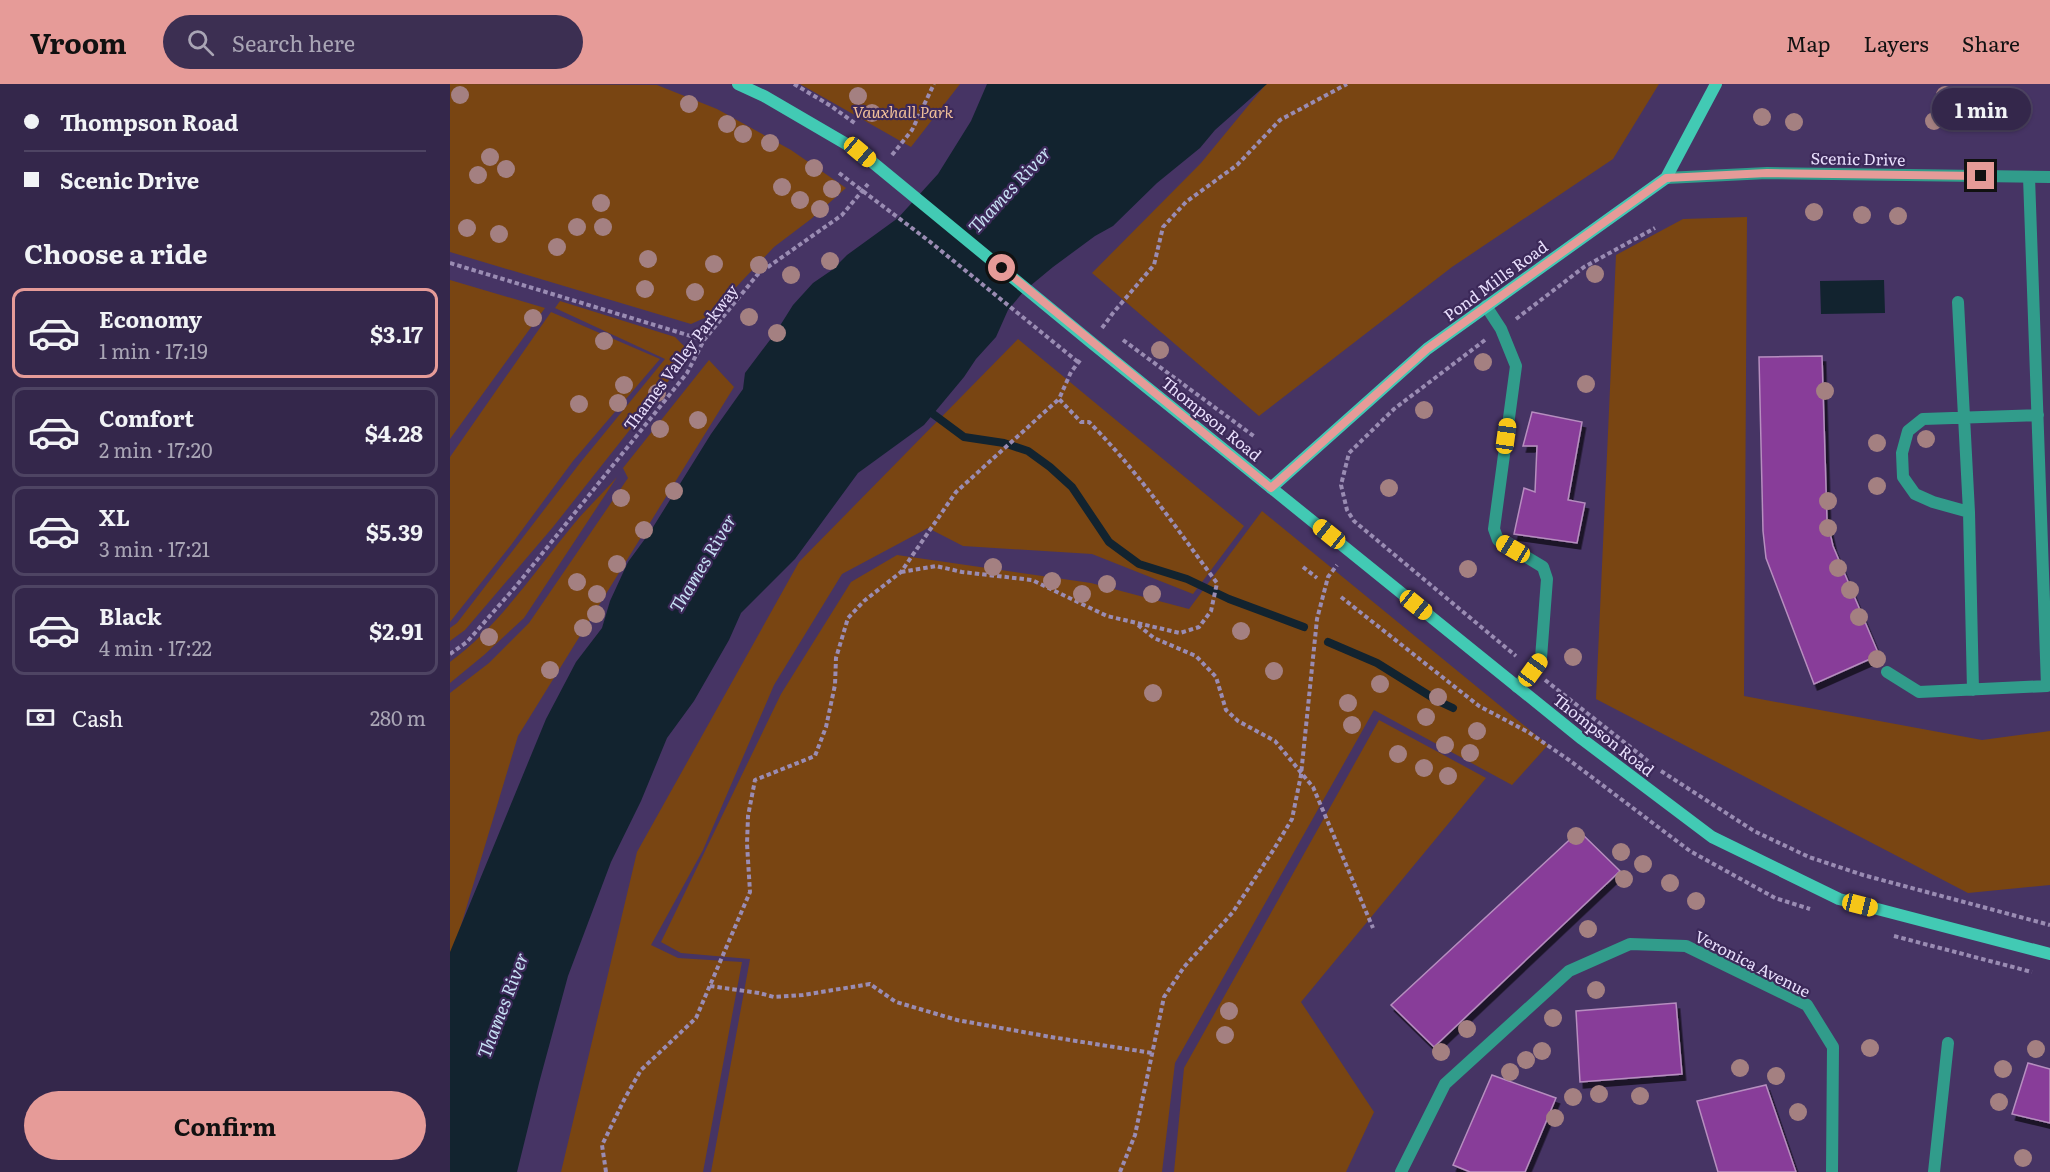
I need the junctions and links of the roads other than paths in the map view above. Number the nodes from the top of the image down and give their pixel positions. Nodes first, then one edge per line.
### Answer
1 (738, 84) edge
2 (1716, 84) edge
3 (2029, 177) junction
4 (2050, 177) edge
5 (1666, 178) junction
6 (1958, 302) dead end
7 (1486, 306) junction
8 (2038, 415) junction
9 (1964, 418) junction
10 (1271, 488) junction
11 (1969, 512) junction
12 (1887, 672) dead end
13 (1517, 687) junction
14 (1973, 690) junction
15 (2050, 954) edge
16 (1948, 1043) dead end
17 (1401, 1172) edge
18 (1832, 1172) edge
19 (1934, 1172) edge

1 - 10 street, Thompson Road
2 - 5 street, Pond Mills Road
3 - 4 street, Scenic Drive
3 - 5 street, Scenic Drive
3 - 8 street
5 - 7 street, Pond Mills Road
6 - 9 street
7 - 10 street, Pond Mills Road
7 - 13 street
8 - 9 street
8 - 14 street
9 - 11 street
9 - 11 street
10 - 13 street, Thompson Road
11 - 14 street
12 - 14 street
13 - 15 street, Thompson Road
16 - 19 street
17 - 18 street, Veronica Avenue

